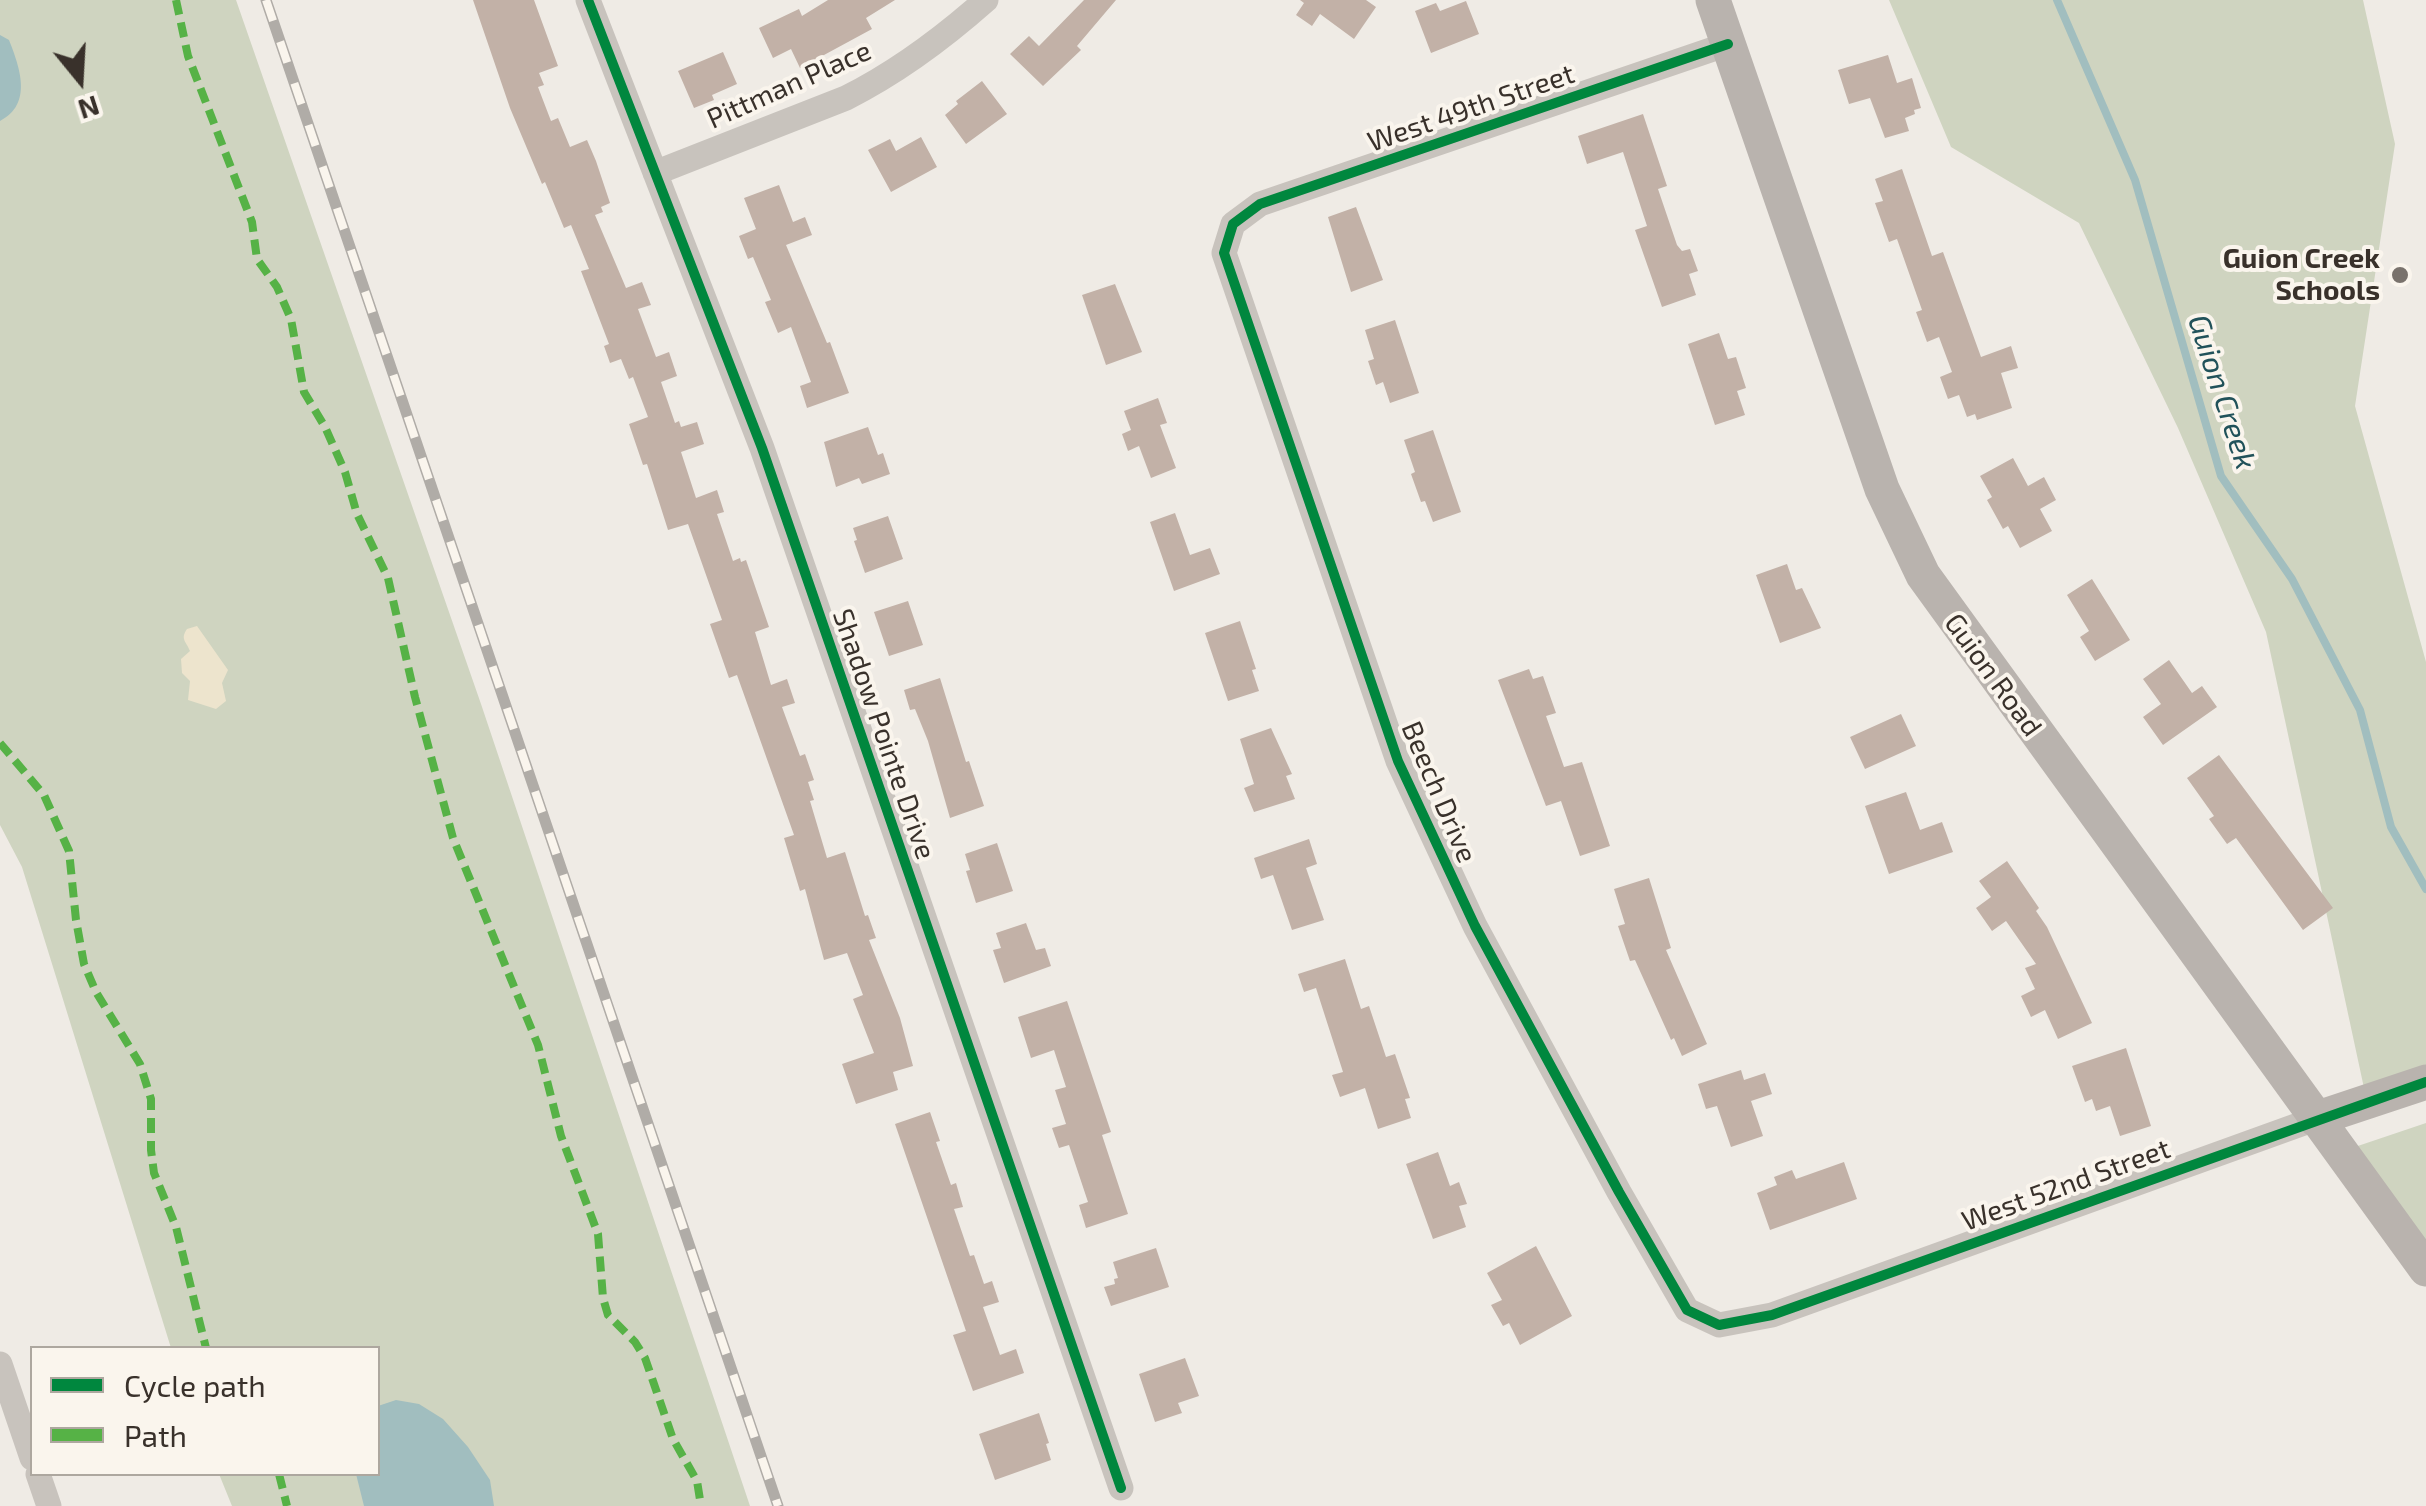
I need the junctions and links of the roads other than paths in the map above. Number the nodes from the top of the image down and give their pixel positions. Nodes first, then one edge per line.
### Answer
1 (588, 0) edge
2 (986, 0) edge
3 (1713, 0) edge
4 (1728, 44) junction
5 (655, 173) junction
6 (1234, 224) joint
7 (2426, 1082) edge
8 (2315, 1120) junction
9 (2426, 1270) edge
10 (1719, 1326) joint
11 (0, 1364) edge
12 (30, 1452) edge
13 (39, 1476) edge
14 (1121, 1488) dead end
15 (49, 1506) edge

1 - 5 street, Shadow Pointe Drive
2 - 5 street, Pittman Place
3 - 4 street, Guion Road
4 - 6 street, West 49th Street
4 - 8 street, Guion Road
5 - 14 street, Shadow Pointe Drive
6 - 10 street, Beech Drive
7 - 8 street, West 52nd Street
8 - 9 street, Guion Road
8 - 10 street, West 52nd Street
11 - 12 street
13 - 15 street

